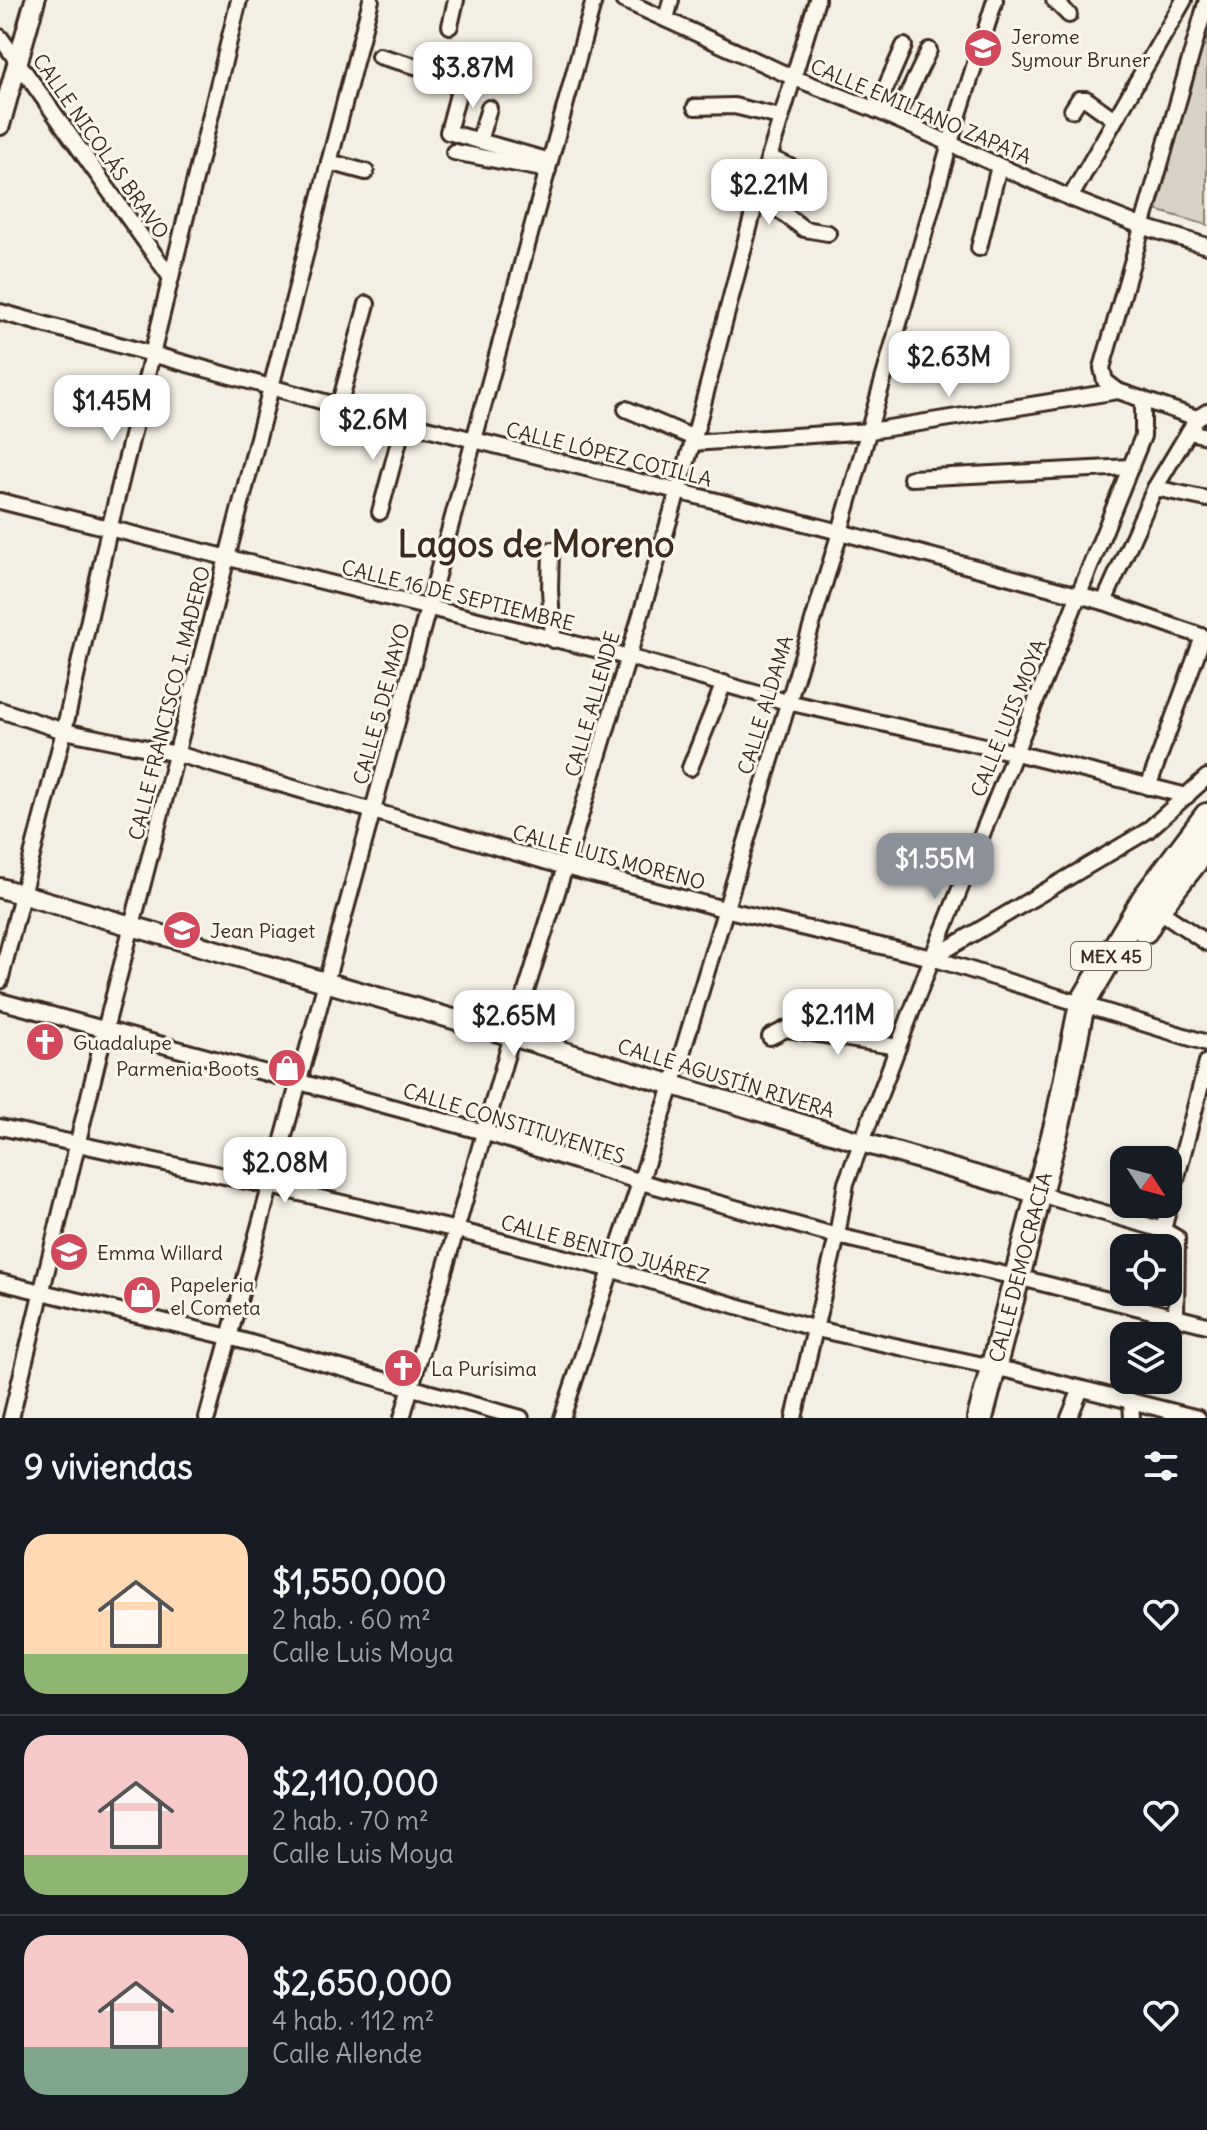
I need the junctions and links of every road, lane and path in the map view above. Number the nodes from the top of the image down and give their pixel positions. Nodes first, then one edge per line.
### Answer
1 (35, 0) edge
2 (239, 0) edge
3 (371, 0) edge
4 (456, 0) edge
5 (594, 0) edge
6 (623, 0) edge
7 (671, 0) edge
8 (817, 0) edge
9 (995, 0) edge
10 (1054, 0) edge
11 (1184, 0) edge
12 (1207, 0) edge
13 (1069, 15) dead end
14 (666, 19) junction
15 (450, 26) dead end
16 (0, 37) edge
17 (904, 46) dead end
18 (929, 50) dead end
19 (379, 56) dead end
20 (17, 63) junction
21 (792, 77) junction
22 (695, 107) dead end
23 (489, 108) dead end
24 (876, 110) junction
25 (1072, 110) dead end
26 (780, 117) junction
27 (896, 119) junction
28 (1114, 119) junction
29 (0, 125) edge
30 (479, 141) junction
31 (950, 143) junction
32 (454, 152) dead end
33 (769, 157) junction
34 (329, 162) junction
35 (549, 165) junction
36 (999, 166) junction
37 (366, 172) dead end
38 (802, 172) dead end
39 (758, 194) junction
40 (1070, 198) junction
41 (1141, 226) junction
42 (828, 233) dead end
43 (1207, 246) edge
44 (979, 248) dead end
45 (171, 278) junction
46 (367, 304) dead end
47 (0, 312) edge
48 (153, 355) junction
49 (272, 388) junction
50 (1118, 391) junction
51 (1143, 399) junction
52 (339, 406) junction
53 (626, 409) dead end
54 (1202, 415) edge
55 (404, 422) junction
56 (870, 431) junction
57 (1189, 432) junction
58 (1207, 436) edge
59 (693, 440) junction
60 (474, 441) junction
61 (1131, 467) junction
62 (911, 478) dead end
63 (1155, 488) junction
64 (677, 491) junction
65 (1207, 499) edge
66 (0, 501) edge
67 (380, 512) dead end
68 (109, 530) junction
69 (840, 532) junction
70 (551, 550) dead end
71 (227, 558) junction
72 (1078, 597) junction
73 (1104, 602) junction
74 (428, 608) junction
75 (1205, 638) edge
76 (553, 640) junction
77 (627, 657) junction
78 (724, 683) junction
79 (787, 702) junction
80 (0, 710) edge
81 (64, 731) junction
82 (1016, 753) junction
83 (177, 754) junction
84 (690, 768) dead end
85 (1207, 777) edge
86 (1148, 787) junction
87 (1187, 796) junction
88 (373, 810) junction
89 (1207, 816) edge
90 (1207, 846) edge
91 (565, 867) junction
92 (0, 888) edge
93 (22, 895) junction
94 (724, 909) junction
95 (1157, 909) junction
96 (133, 926) junction
97 (1207, 943) edge
98 (932, 958) junction
99 (0, 981) edge
100 (326, 982) junction
101 (0, 1001) edge
102 (1090, 1006) junction
103 (105, 1030) junction
104 (512, 1036) junction
105 (770, 1037) dead end
106 (1207, 1043) edge
107 (898, 1047) junction
108 (1207, 1062) edge
109 (299, 1081) junction
110 (673, 1083) junction
111 (0, 1127) edge
112 (484, 1132) junction
113 (861, 1142) junction
114 (77, 1143) junction
115 (641, 1182) junction
116 (270, 1186) junction
117 (1039, 1194) junction
118 (457, 1230) junction
119 (1163, 1230) junction
120 (837, 1236) junction
121 (613, 1270) junction
122 (1017, 1279) junction
123 (0, 1282) edge
124 (41, 1292) junction
125 (1176, 1317) junction
126 (1207, 1325) edge
127 (816, 1329) junction
128 (229, 1337) junction
129 (994, 1368) junction
130 (411, 1389) junction
131 (1081, 1389) junction
132 (1131, 1401) junction
133 (11, 1418) edge
134 (207, 1418) edge
135 (402, 1418) edge
136 (521, 1418) edge
137 (562, 1418) edge
138 (794, 1418) edge
139 (980, 1418) edge
140 (1069, 1418) edge
141 (1132, 1418) edge
142 (1198, 1418) edge

1 - 20 main road
2 - 45 street
3 - 34 street, CALLE FRANCISCO I. MADERO
4 - 15 street
5 - 35 street, CALLE 5 DE MAYO
6 - 14 street, CALLE EMILIANO ZAPATA
7 - 14 street
8 - 21 street, CALLE ALLENDE
9 - 31 street, CALLE ALDAMA
10 - 13 street
11 - 28 street
12 - 41 street
14 - 21 street, CALLE EMILIANO ZAPATA
16 - 20 street, CALLE NICOLÁS BRAVO
17 - 24 street
18 - 27 street
19 - 30 street
20 - 29 main road
20 - 45 street, CALLE NICOLÁS BRAVO
21 - 24 street, CALLE EMILIANO ZAPATA
21 - 26 street, CALLE ALLENDE
22 - 26 street
23 - 30 street
24 - 27 street, CALLE EMILIANO ZAPATA
25 - 28 street
26 - 33 street, CALLE ALLENDE
27 - 31 street, CALLE EMILIANO ZAPATA
28 - 40 street
30 - 35 street
31 - 36 street, CALLE EMILIANO ZAPATA
31 - 56 street, CALLE ALDAMA
32 - 35 street
33 - 38 street
33 - 39 street, CALLE ALLENDE
34 - 37 street
34 - 49 street, CALLE FRANCISCO I. MADERO
35 - 60 street, CALLE 5 DE MAYO
36 - 40 street, CALLE EMILIANO ZAPATA
36 - 44 street
39 - 42 street
39 - 59 street, CALLE ALLENDE
40 - 41 street, CALLE EMILIANO ZAPATA
41 - 43 street, CALLE EMILIANO ZAPATA
41 - 50 street
45 - 48 street
46 - 52 street
47 - 48 street, CALLE LÓPEZ COTILLA
48 - 49 street, CALLE LÓPEZ COTILLA
48 - 68 street
49 - 52 street, CALLE LÓPEZ COTILLA
49 - 71 street, CALLE FRANCISCO I. MADERO
50 - 51 street
50 - 56 street
51 - 54 street
51 - 61 street, CALLE LUIS MOYA
52 - 55 street, CALLE LÓPEZ COTILLA
53 - 59 street
54 - 57 street
55 - 60 street, CALLE LÓPEZ COTILLA
55 - 67 street
56 - 59 street
56 - 69 street, CALLE ALDAMA
57 - 58 street
57 - 63 street
59 - 64 street, CALLE ALLENDE
60 - 64 street, CALLE LÓPEZ COTILLA
60 - 74 street, CALLE 5 DE MAYO
61 - 62 street
61 - 72 street, CALLE LUIS MOYA
63 - 65 street
63 - 73 street
64 - 69 street, CALLE LÓPEZ COTILLA
64 - 77 street, CALLE ALLENDE
66 - 68 street, CALLE 16 DE SEPTIEMBRE
68 - 71 street, CALLE 16 DE SEPTIEMBRE
68 - 81 street
69 - 72 street, CALLE LÓPEZ COTILLA
69 - 79 street, CALLE ALDAMA
70 - 76 street
71 - 74 street, CALLE 16 DE SEPTIEMBRE
71 - 83 street, CALLE FRANCISCO I. MADERO
72 - 73 street, CALLE LÓPEZ COTILLA
72 - 82 street, CALLE LUIS MOYA
73 - 75 street, CALLE LÓPEZ COTILLA
74 - 76 street, CALLE 16 DE SEPTIEMBRE
74 - 88 street, CALLE 5 DE MAYO
75 - 86 street
76 - 77 street, CALLE 16 DE SEPTIEMBRE
77 - 78 street, CALLE 16 DE SEPTIEMBRE
77 - 91 street, CALLE ALLENDE
78 - 79 street, CALLE 16 DE SEPTIEMBRE
78 - 84 street
79 - 82 street, CALLE 16 DE SEPTIEMBRE
79 - 94 street, CALLE ALDAMA
80 - 81 street, CALLE LUIS MORENO
81 - 83 street, CALLE LUIS MORENO
81 - 93 street
82 - 86 street, CALLE 16 DE SEPTIEMBRE
82 - 98 street, CALLE LUIS MOYA
83 - 88 street, CALLE LUIS MORENO
83 - 96 street, CALLE FRANCISCO I. MADERO
85 - 87 street
86 - 87 street, CALLE 16 DE SEPTIEMBRE
87 - 98 street
88 - 91 street, CALLE LUIS MORENO
88 - 100 street, CALLE 5 DE MAYO
89 - 102 highway, CALLE DEMOCRACIA / MEX 45
90 - 95 highway, CALLE DEMOCRACIA / MEX 45
91 - 94 street, CALLE LUIS MORENO
91 - 104 street, CALLE ALLENDE
92 - 93 main road, CALLE AGUSTÍN RIVERA
93 - 96 main road, CALLE AGUSTÍN RIVERA
93 - 99 street
94 - 98 street, CALLE LUIS MORENO
94 - 110 street, CALLE ALDAMA
95 - 97 street
95 - 102 highway, CALLE DEMOCRACIA / MEX 45
96 - 100 main road, CALLE AGUSTÍN RIVERA
96 - 103 street, CALLE FRANCISCO I. MADERO
98 - 102 street, CALLE LUIS MORENO
98 - 107 street, CALLE LUIS MOYA
100 - 104 main road, CALLE AGUSTÍN RIVERA
100 - 109 street, CALLE 5 DE MAYO
101 - 103 street, CALLE CONSTITUYENTES
102 - 106 street, CALLE LUIS MORENO
102 - 117 highway, CALLE DEMOCRACIA / MEX 45
103 - 109 street, CALLE CONSTITUYENTES
103 - 114 street, CALLE FRANCISCO I. MADERO
104 - 110 main road, CALLE AGUSTÍN RIVERA
104 - 112 street, CALLE ALLENDE
105 - 107 street
107 - 113 street, CALLE LUIS MOYA
108 - 119 street
109 - 112 street, CALLE CONSTITUYENTES
109 - 116 street, CALLE 5 DE MAYO
110 - 113 main road, CALLE AGUSTÍN RIVERA
110 - 115 street, CALLE ALDAMA
111 - 114 street, CALLE BENITO JUÁREZ
112 - 115 street, CALLE CONSTITUYENTES
112 - 118 street, CALLE ALLENDE
113 - 117 main road, CALLE AGUSTÍN RIVERA
113 - 120 street, CALLE LUIS MOYA
114 - 116 street, CALLE BENITO JUÁREZ
114 - 124 street, CALLE FRANCISCO I. MADERO
115 - 120 street, CALLE CONSTITUYENTES
115 - 121 street, CALLE ALDAMA
116 - 118 street, CALLE BENITO JUÁREZ
116 - 128 street, CALLE 5 DE MAYO
117 - 119 street, CALLE AGUSTÍN RIVERA
117 - 122 highway, CALLE DEMOCRACIA / MEX 45
118 - 121 street, CALLE BENITO JUÁREZ
118 - 130 street, CALLE ALLENDE
119 - 125 street
120 - 122 street, CALLE CONSTITUYENTES
120 - 127 street, CALLE LUIS MOYA
121 - 127 street, CALLE BENITO JUÁREZ
121 - 137 street, CALLE ALDAMA
122 - 125 street, CALLE CONSTITUYENTES
122 - 129 highway, CALLE DEMOCRACIA / MEX 45
123 - 124 street
124 - 128 street
124 - 133 street, CALLE FRANCISCO I. MADERO
125 - 126 street, CALLE CONSTITUYENTES
127 - 129 street, CALLE BENITO JUÁREZ
127 - 138 street, CALLE LUIS MOYA
128 - 130 street
128 - 134 street, CALLE 5 DE MAYO
129 - 131 street, CALLE BENITO JUÁREZ
129 - 139 highway, CALLE DEMOCRACIA / MEX 45
130 - 135 street, CALLE ALLENDE
130 - 136 street
131 - 132 street, CALLE BENITO JUÁREZ
131 - 140 street
132 - 141 street
132 - 142 street, CALLE BENITO JUÁREZ

